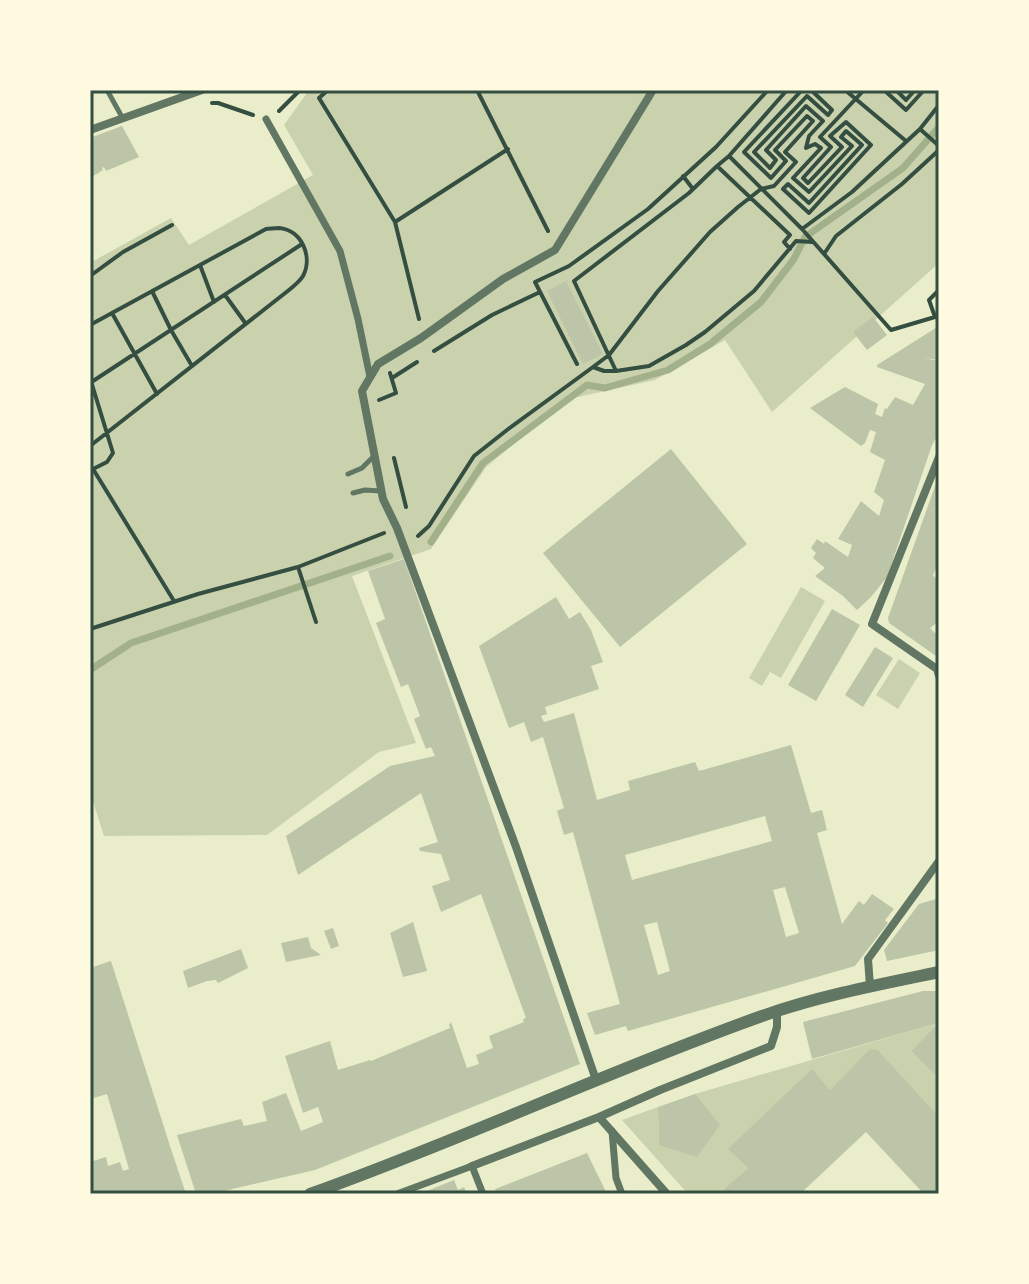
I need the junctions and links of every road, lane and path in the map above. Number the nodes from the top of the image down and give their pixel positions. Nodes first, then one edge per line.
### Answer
1 (107, 90) edge
2 (202, 90) edge
3 (300, 90) edge
4 (328, 90) edge
5 (477, 90) edge
6 (653, 90) edge
7 (768, 90) edge
8 (787, 90) edge
9 (802, 90) edge
10 (811, 90) edge
11 (845, 90) edge
12 (864, 90) edge
13 (884, 90) edge
14 (896, 90) edge
15 (915, 90) edge
16 (924, 90) edge
17 (855, 99) junction
18 (218, 103) dead end
19 (939, 105) edge
20 (767, 112) junction
21 (122, 117) junction
22 (266, 119) junction
23 (775, 119) junction
24 (920, 129) junction
25 (90, 130) edge
26 (784, 131) junction
27 (790, 135) junction
28 (906, 141) junction
29 (938, 146) edge
30 (508, 149) junction
31 (729, 156) junction
32 (717, 166) junction
33 (827, 168) junction
34 (683, 176) junction
35 (693, 189) junction
36 (761, 189) junction
37 (751, 197) junction
38 (395, 222) junction
39 (172, 225) dead end
40 (802, 229) junction
41 (549, 232) dead end
42 (812, 242) junction
43 (302, 244) junction
44 (790, 249) junction
45 (824, 254) junction
46 (200, 265) junction
47 (90, 276) edge
48 (939, 290) edge
49 (152, 291) junction
50 (540, 292) junction
51 (225, 295) junction
52 (214, 302) junction
53 (417, 310) dead end
54 (112, 313) junction
55 (937, 317) edge
56 (246, 324) junction
57 (90, 325) edge
58 (171, 330) junction
59 (135, 354) junction
60 (609, 355) junction
61 (386, 359) junction
62 (577, 364) dead end
63 (192, 366) junction
64 (593, 367) junction
65 (616, 371) junction
66 (370, 377) junction
67 (392, 378) junction
68 (90, 381) edge
69 (157, 394) junction
70 (378, 400) dead end
71 (108, 432) junction
72 (90, 446) edge
73 (375, 455) junction
74 (393, 455) dead end
75 (939, 457) edge
76 (92, 469) edge
77 (348, 474) dead end
78 (382, 491) junction
79 (353, 493) dead end
80 (406, 508) dead end
81 (397, 528) junction
82 (413, 534) dead end
83 (298, 567) junction
84 (174, 601) junction
85 (316, 622) dead end
86 (90, 629) edge
87 (939, 676) edge
88 (939, 861) edge
89 (939, 972) edge
90 (870, 986) junction
91 (777, 1011) junction
92 (596, 1080) junction
93 (599, 1117) junction
94 (612, 1131) junction
95 (472, 1166) junction
96 (310, 1194) edge
97 (397, 1194) edge
98 (483, 1194) edge
99 (622, 1194) edge
100 (667, 1194) edge

1 - 21 lane
2 - 21 street
3 - 22 path
4 - 38 path
5 - 30 path
6 - 61 street
7 - 34 path
8 - 20 path
9 - 23 path
10 - 26 path
11 - 17 path
12 - 17 path
13 - 16 path
14 - 15 path
17 - 28 path
17 - 33 path
18 - 22 path
19 - 24 path
20 - 23 path
20 - 31 path
21 - 25 street
22 - 66 street
23 - 27 path
24 - 28 path
24 - 29 path
26 - 27 path
26 - 33 path
27 - 36 path
28 - 40 path
29 - 45 path
30 - 38 path
30 - 41 path
31 - 32 path
31 - 36 path
32 - 35 path
32 - 37 path
33 - 33 path
34 - 35 path
34 - 50 path
35 - 60 path
36 - 37 path
36 - 40 path
37 - 44 path
37 - 60 path
38 - 53 path
39 - 47 path
40 - 42 path
42 - 44 path
42 - 45 path
43 - 46 path
43 - 51 path
43 - 56 path
44 - 65 path
45 - 55 path
46 - 49 path
46 - 52 path
48 - 55 path
49 - 54 path
49 - 58 path
50 - 62 path
50 - 67 path
51 - 52 path
51 - 56 path
52 - 58 path
54 - 57 path
54 - 59 path
56 - 63 path
58 - 59 path
58 - 63 path
59 - 68 path
59 - 69 path
60 - 64 path
60 - 65 path
61 - 66 street
61 - 67 path
63 - 69 path
64 - 65 path
64 - 82 path
66 - 73 street
67 - 70 path
68 - 71 path
69 - 71 path
71 - 72 path
71 - 76 path
73 - 77 lane
73 - 78 street
74 - 80 path
75 - 87 street
76 - 84 path
78 - 79 lane
78 - 81 street
81 - 83 path
81 - 92 street
83 - 84 path
83 - 85 path
84 - 86 path
88 - 90 street
89 - 90 street
90 - 91 street
91 - 92 street
91 - 93 street
92 - 96 street
93 - 94 street
93 - 95 street
94 - 99 street
94 - 100 street
95 - 97 street
95 - 98 street

